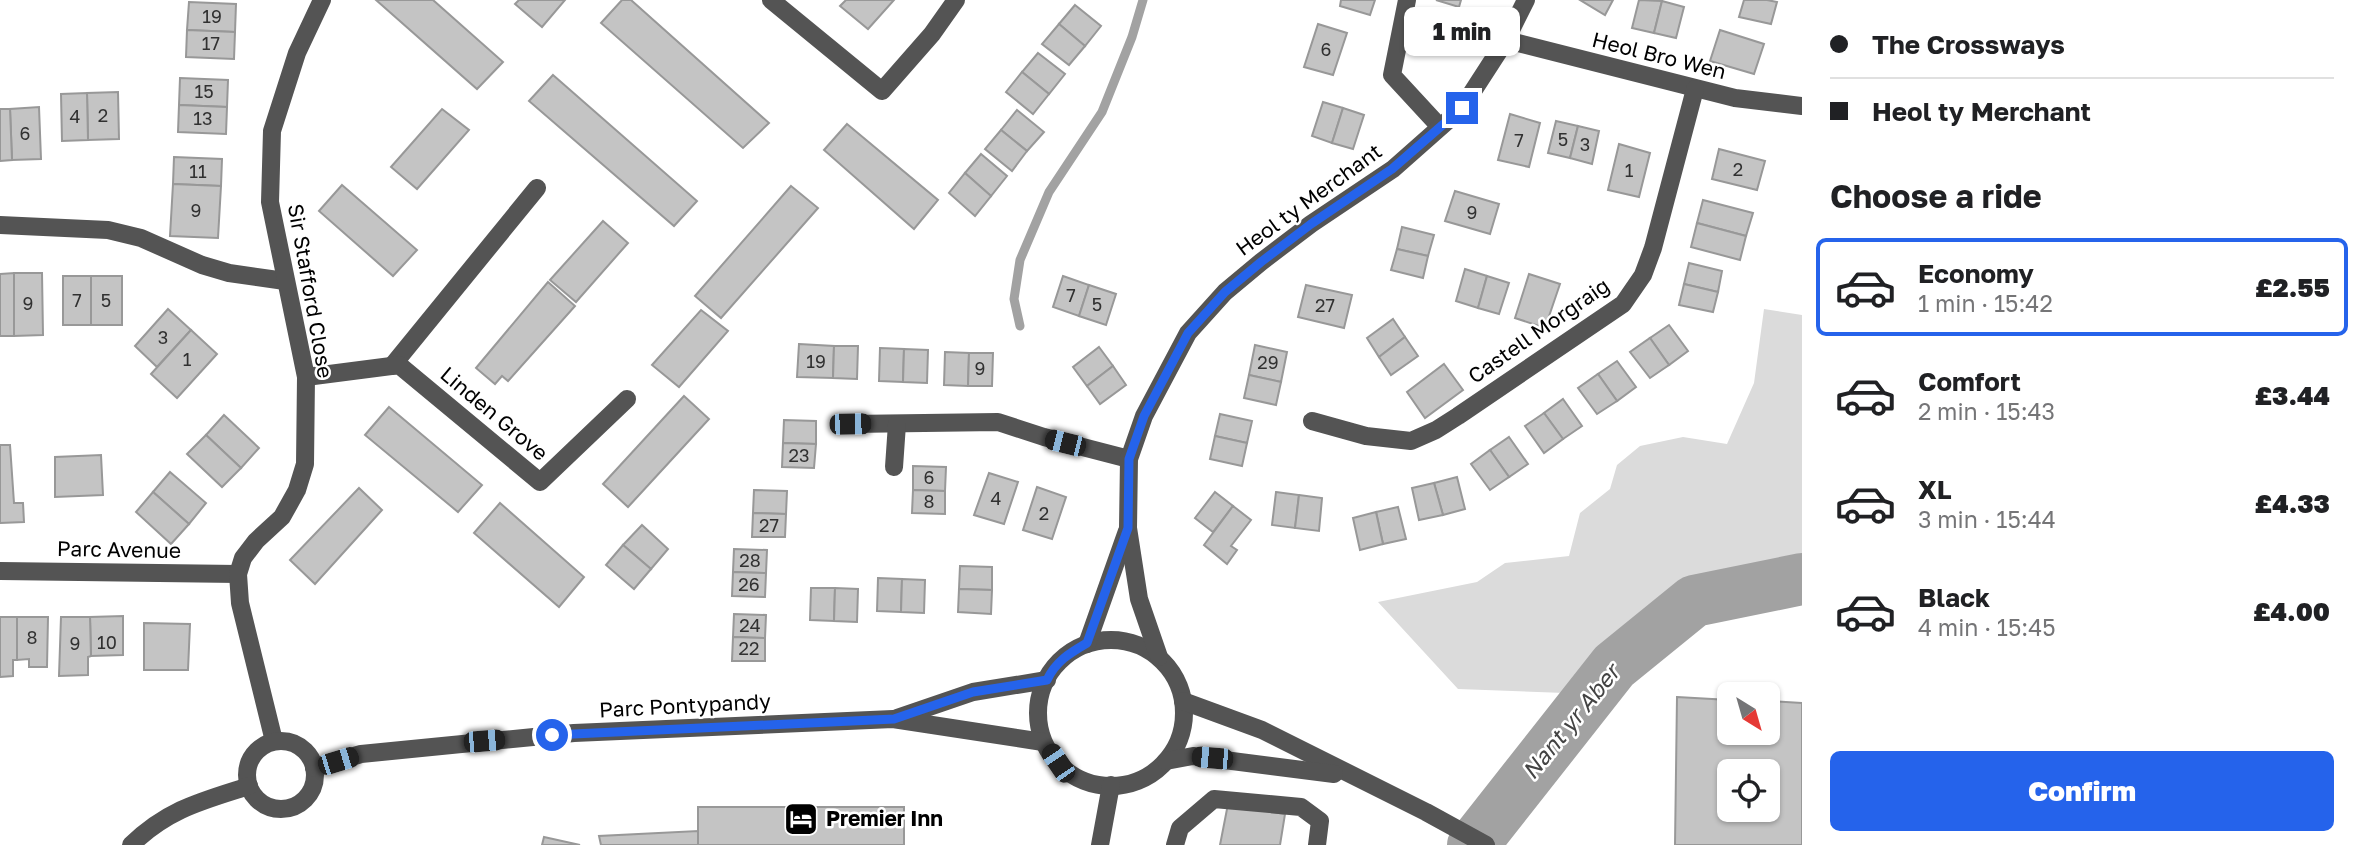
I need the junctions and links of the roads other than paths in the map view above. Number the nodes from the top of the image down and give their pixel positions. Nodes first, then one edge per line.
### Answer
1 (323, 0) edge
2 (771, 0) edge
3 (956, 0) edge
4 (1407, 0) edge
5 (1526, 0) edge
6 (1506, 40) junction
7 (1695, 89) junction
8 (1802, 106) edge
9 (1440, 127) junction
10 (537, 188) dead end
11 (0, 225) edge
12 (285, 281) junction
13 (392, 366) junction
14 (306, 377) junction
15 (627, 399) dead end
16 (1312, 421) dead end
17 (850, 424) dead end
18 (897, 424) junction
19 (1129, 459) junction
20 (894, 467) dead end
21 (1128, 528) junction
22 (0, 571) edge
23 (238, 574) junction
24 (1087, 643) junction
25 (1159, 657) junction
26 (1047, 680) junction
27 (1183, 701) junction
28 (894, 719) junction
29 (274, 741) junction
30 (1043, 742) junction
31 (1166, 761) junction
32 (314, 768) junction
33 (1351, 776) junction
34 (1111, 785) junction
35 (249, 786) junction
36 (131, 845) edge
37 (1101, 845) edge
38 (1175, 845) edge
39 (1317, 845) edge
40 (1486, 845) edge

1 - 12 street, Sir Stafford Close
2 - 3 street
4 - 9 street
5 - 6 street
6 - 7 street, Heol Bro Wen
6 - 9 street, Heol ty Merchant
7 - 8 street, Heol Bro Wen
7 - 16 street, Castell Morgraig
9 - 19 street, Heol ty Merchant
10 - 13 street
11 - 12 street
12 - 14 street, Sir Stafford Close
13 - 14 street
13 - 15 street, Linden Grove
14 - 23 street, Sir Stafford Close
17 - 18 street
18 - 19 street
18 - 20 street
19 - 21 street, Heol ty Merchant
21 - 24 street, Heol ty Merchant
21 - 25 street, Heol ty Merchant
22 - 23 street, Parc Avenue
23 - 29 street
24 - 25 street
24 - 26 street
25 - 27 street
26 - 28 street, Parc Pontypandy
26 - 30 street
27 - 31 street
27 - 33 street
28 - 30 street, Parc Pontypandy
28 - 32 street, Parc Pontypandy
29 - 32 street
29 - 35 street
30 - 34 street
31 - 33 street
31 - 34 street
32 - 35 street
33 - 40 street
34 - 37 street
35 - 36 street
38 - 39 street

